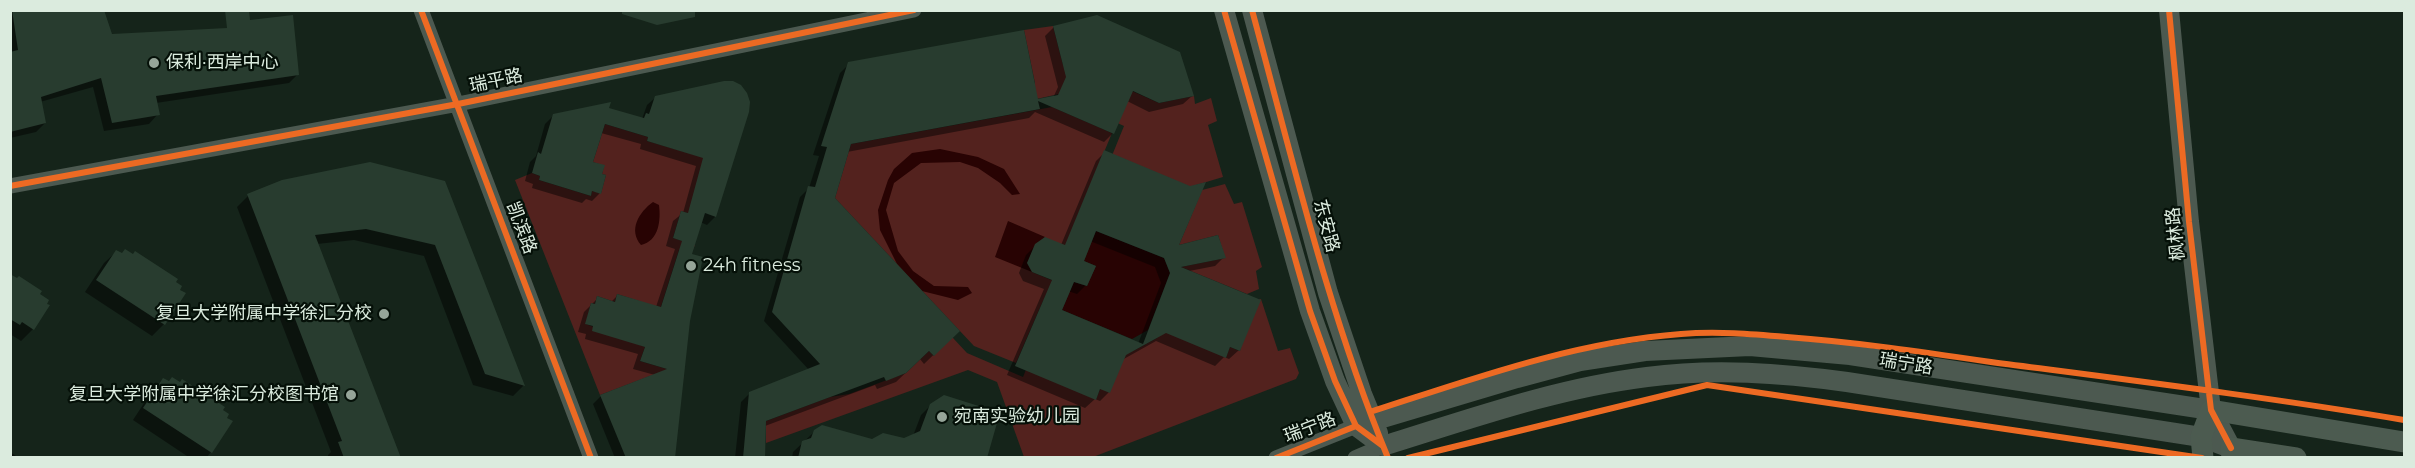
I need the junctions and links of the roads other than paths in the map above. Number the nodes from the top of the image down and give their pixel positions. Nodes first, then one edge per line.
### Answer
1 (421, 10) edge
2 (914, 10) edge
3 (1224, 10) edge
4 (1252, 10) edge
5 (2169, 10) edge
6 (458, 104) junction
7 (10, 186) edge
8 (2211, 410) junction
9 (1365, 423) junction
10 (2404, 442) edge
11 (2202, 447) edge
12 (1386, 452) edge
13 (2231, 453) edge
14 (591, 458) edge
15 (1276, 458) edge
16 (1355, 458) edge
17 (2296, 458) edge

1 - 6 street, 凯滨路
2 - 6 street, 瑞平路
3 - 9 street, 东安路
4 - 9 street, 东安路
5 - 8 street, 枫林路
6 - 7 street, 瑞平路
6 - 14 street, 凯滨路
8 - 9 street, 瑞宁路
8 - 10 main road, 瑞宁路
8 - 11 main road
8 - 13 street, 枫林路
9 - 12 street, 东安路
9 - 15 street, 瑞宁路
11 - 12 street, 瑞宁路
11 - 13 street, 瑞宁路
12 - 16 street, 瑞宁路
13 - 17 main road, 瑞宁路

